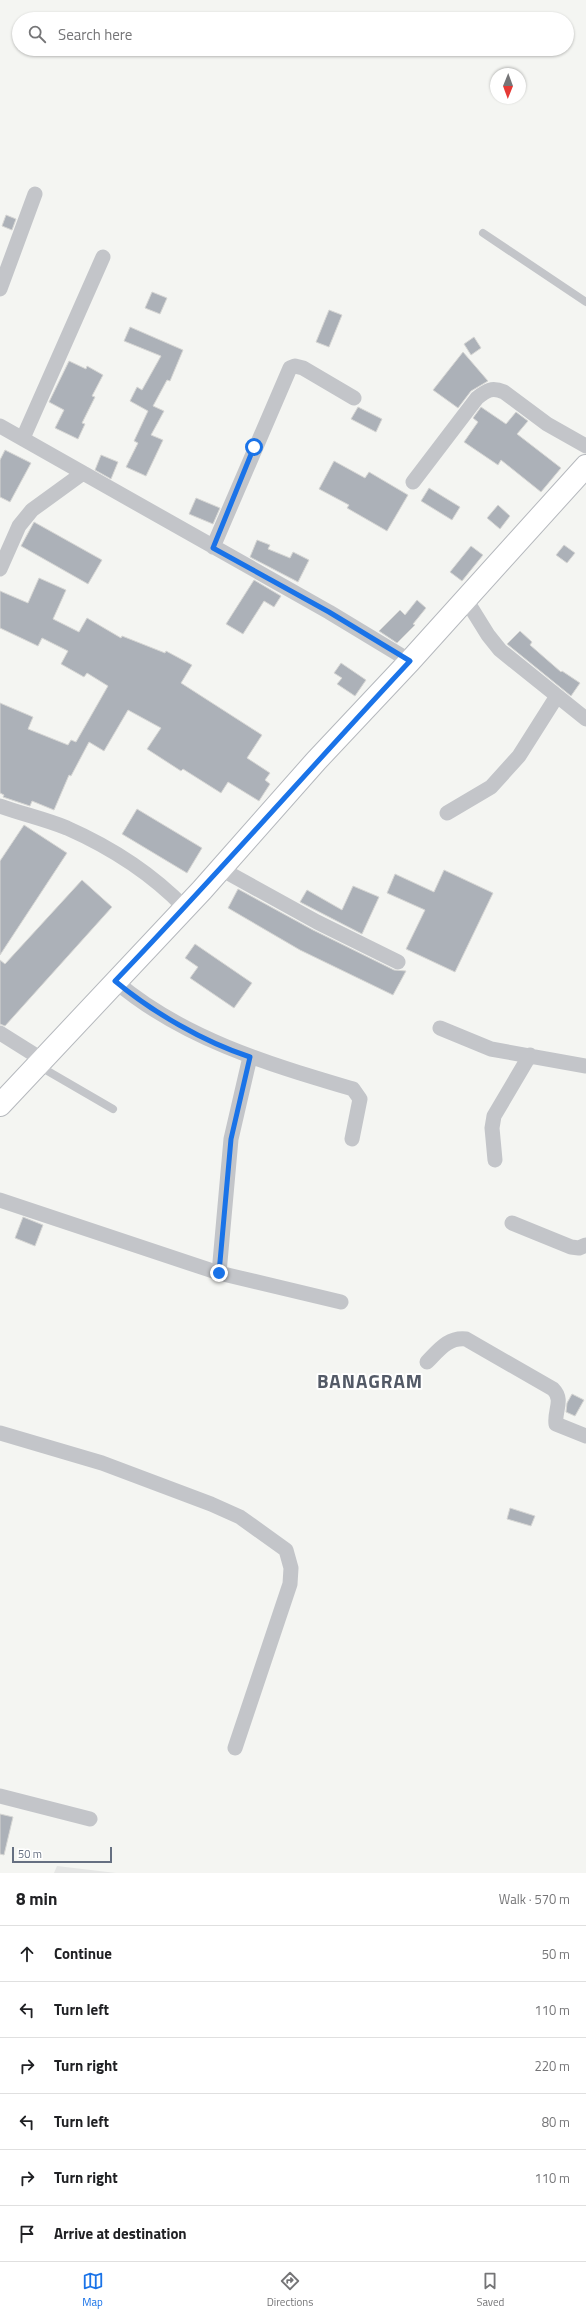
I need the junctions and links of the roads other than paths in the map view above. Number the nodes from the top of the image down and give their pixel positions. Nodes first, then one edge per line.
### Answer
1 (36, 194) dead end
2 (483, 233) dead end
3 (103, 257) dead end
4 (0, 289) edge
5 (586, 302) edge
6 (354, 398) dead end
7 (0, 426) edge
8 (23, 438) junction
9 (586, 446) edge
10 (586, 466) edge
11 (83, 473) junction
12 (413, 482) dead end
13 (213, 548) junction
14 (0, 569) edge
15 (465, 598) junction
16 (410, 661) junction
17 (557, 696) junction
18 (586, 719) edge
19 (0, 806) edge
20 (447, 813) dead end
21 (221, 869) junction
22 (185, 908) junction
23 (398, 962) dead end
24 (115, 981) junction
25 (440, 1028) dead end
26 (0, 1033) edge
27 (530, 1055) junction
28 (250, 1057) junction
29 (40, 1063) junction
30 (586, 1066) edge
31 (3, 1096) edge
32 (113, 1109) dead end
33 (352, 1139) dead end
34 (495, 1160) dead end
35 (0, 1200) edge
36 (512, 1223) dead end
37 (586, 1244) edge
38 (219, 1273) junction
39 (341, 1302) dead end
40 (427, 1362) dead end
41 (0, 1433) edge
42 (586, 1436) edge
43 (235, 1748) dead end
44 (0, 1796) edge
45 (90, 1819) dead end

1 - 4 street
2 - 5 lane
3 - 8 street
6 - 13 street
7 - 8 street
8 - 11 street
9 - 12 street
10 - 15 main road
11 - 13 street
11 - 14 street
13 - 16 street
15 - 16 main road
15 - 17 street
16 - 21 main road
17 - 18 street
17 - 20 street
19 - 22 street
21 - 22 main road
21 - 23 street
22 - 24 main road
24 - 28 street
24 - 29 main road
25 - 27 street
26 - 29 street
27 - 30 street
27 - 34 street
28 - 33 street
28 - 38 street
29 - 31 main road
29 - 32 lane
35 - 38 street
36 - 37 street
38 - 39 street
40 - 42 street
41 - 43 street
44 - 45 street

